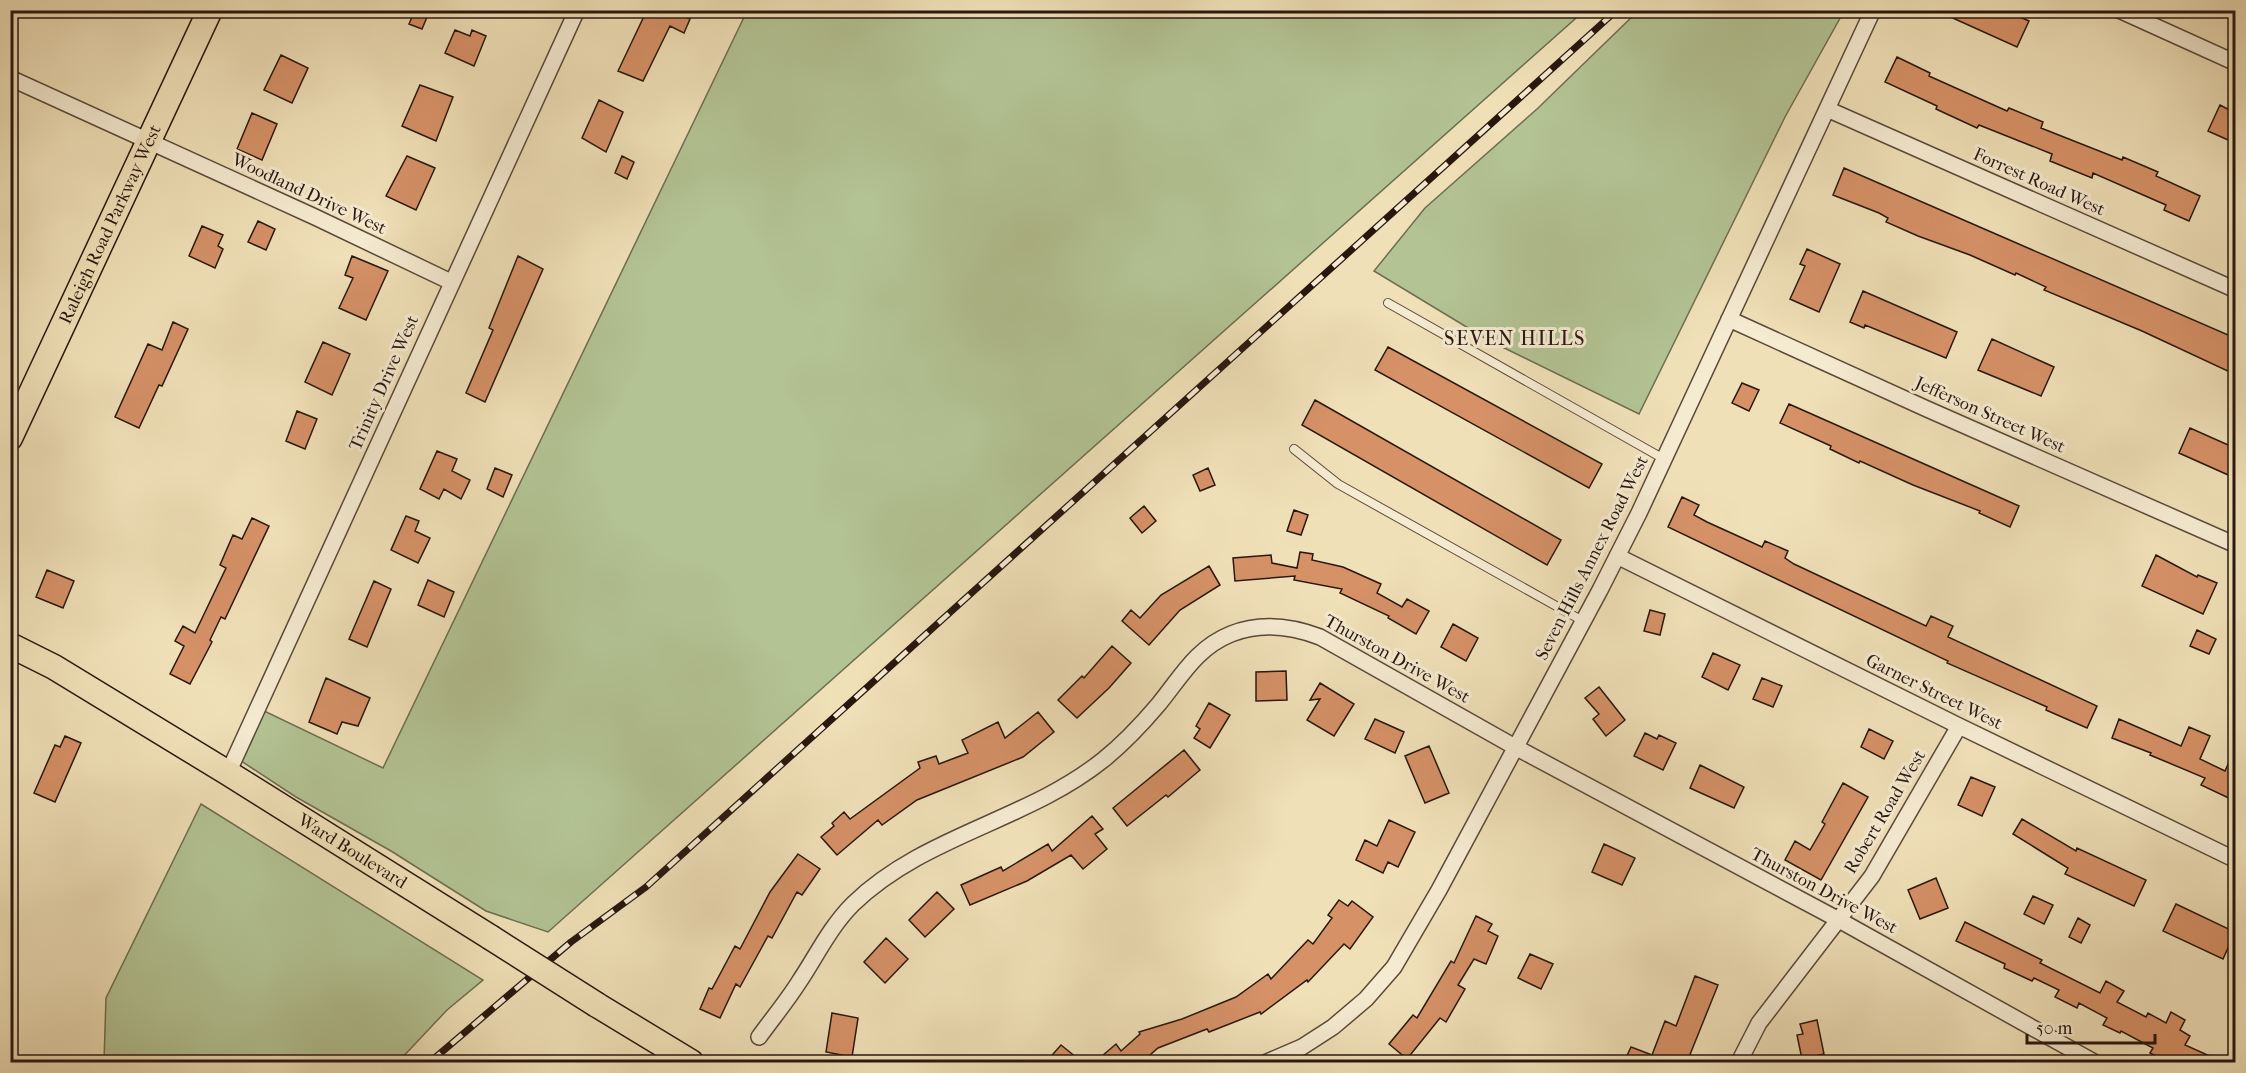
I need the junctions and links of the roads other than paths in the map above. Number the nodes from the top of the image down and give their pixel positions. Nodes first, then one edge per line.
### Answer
1 (210, 10) edge
2 (577, 10) edge
3 (1873, 10) edge
4 (2119, 10) edge
5 (2235, 63) edge
6 (10, 78) edge
7 (1827, 109) junction
8 (149, 142) junction
9 (451, 282) junction
10 (2235, 290) edge
11 (1388, 303) dead end
12 (1729, 319) junction
13 (10, 438) edge
14 (1294, 449) dead end
15 (1664, 459) junction
16 (2235, 544) edge
17 (1617, 556) junction
18 (1583, 621) junction
19 (10, 645) edge
20 (1959, 726) junction
21 (1515, 747) junction
22 (228, 773) junction
23 (2235, 860) edge
24 (1839, 920) junction
25 (759, 1037) dead end
26 (691, 1062) edge
27 (1267, 1062) edge
28 (1739, 1062) edge
29 (2094, 1062) edge

1 - 8 main road, Raleigh Road Parkway West
2 - 9 street, Trinity Drive West
3 - 7 street, Seven Hills Annex Road West
4 - 5 street
6 - 8 street, Woodland Drive West
7 - 10 street, Forrest Road West
7 - 12 street, Seven Hills Annex Road West
8 - 9 street, Woodland Drive West
8 - 13 main road, Raleigh Road Parkway West
9 - 22 street, Trinity Drive West
11 - 15 lane
12 - 15 street, Seven Hills Annex Road West
12 - 16 street, Jefferson Street West
14 - 18 lane
15 - 17 street, Seven Hills Annex Road West
17 - 18 street, Seven Hills Annex Road West
17 - 20 street, Garner Street West
18 - 21 street, Seven Hills Annex Road West
19 - 22 main road, Ward Boulevard
20 - 23 street, Garner Street West
20 - 24 street, Robert Road West
21 - 24 street, Thurston Drive West
21 - 25 street, Thurston Drive West
21 - 27 street, Seven Hills Annex Road West
22 - 26 main road, Ward Boulevard, bridge
24 - 28 street, Robert Road West
24 - 29 street, Thurston Drive West

